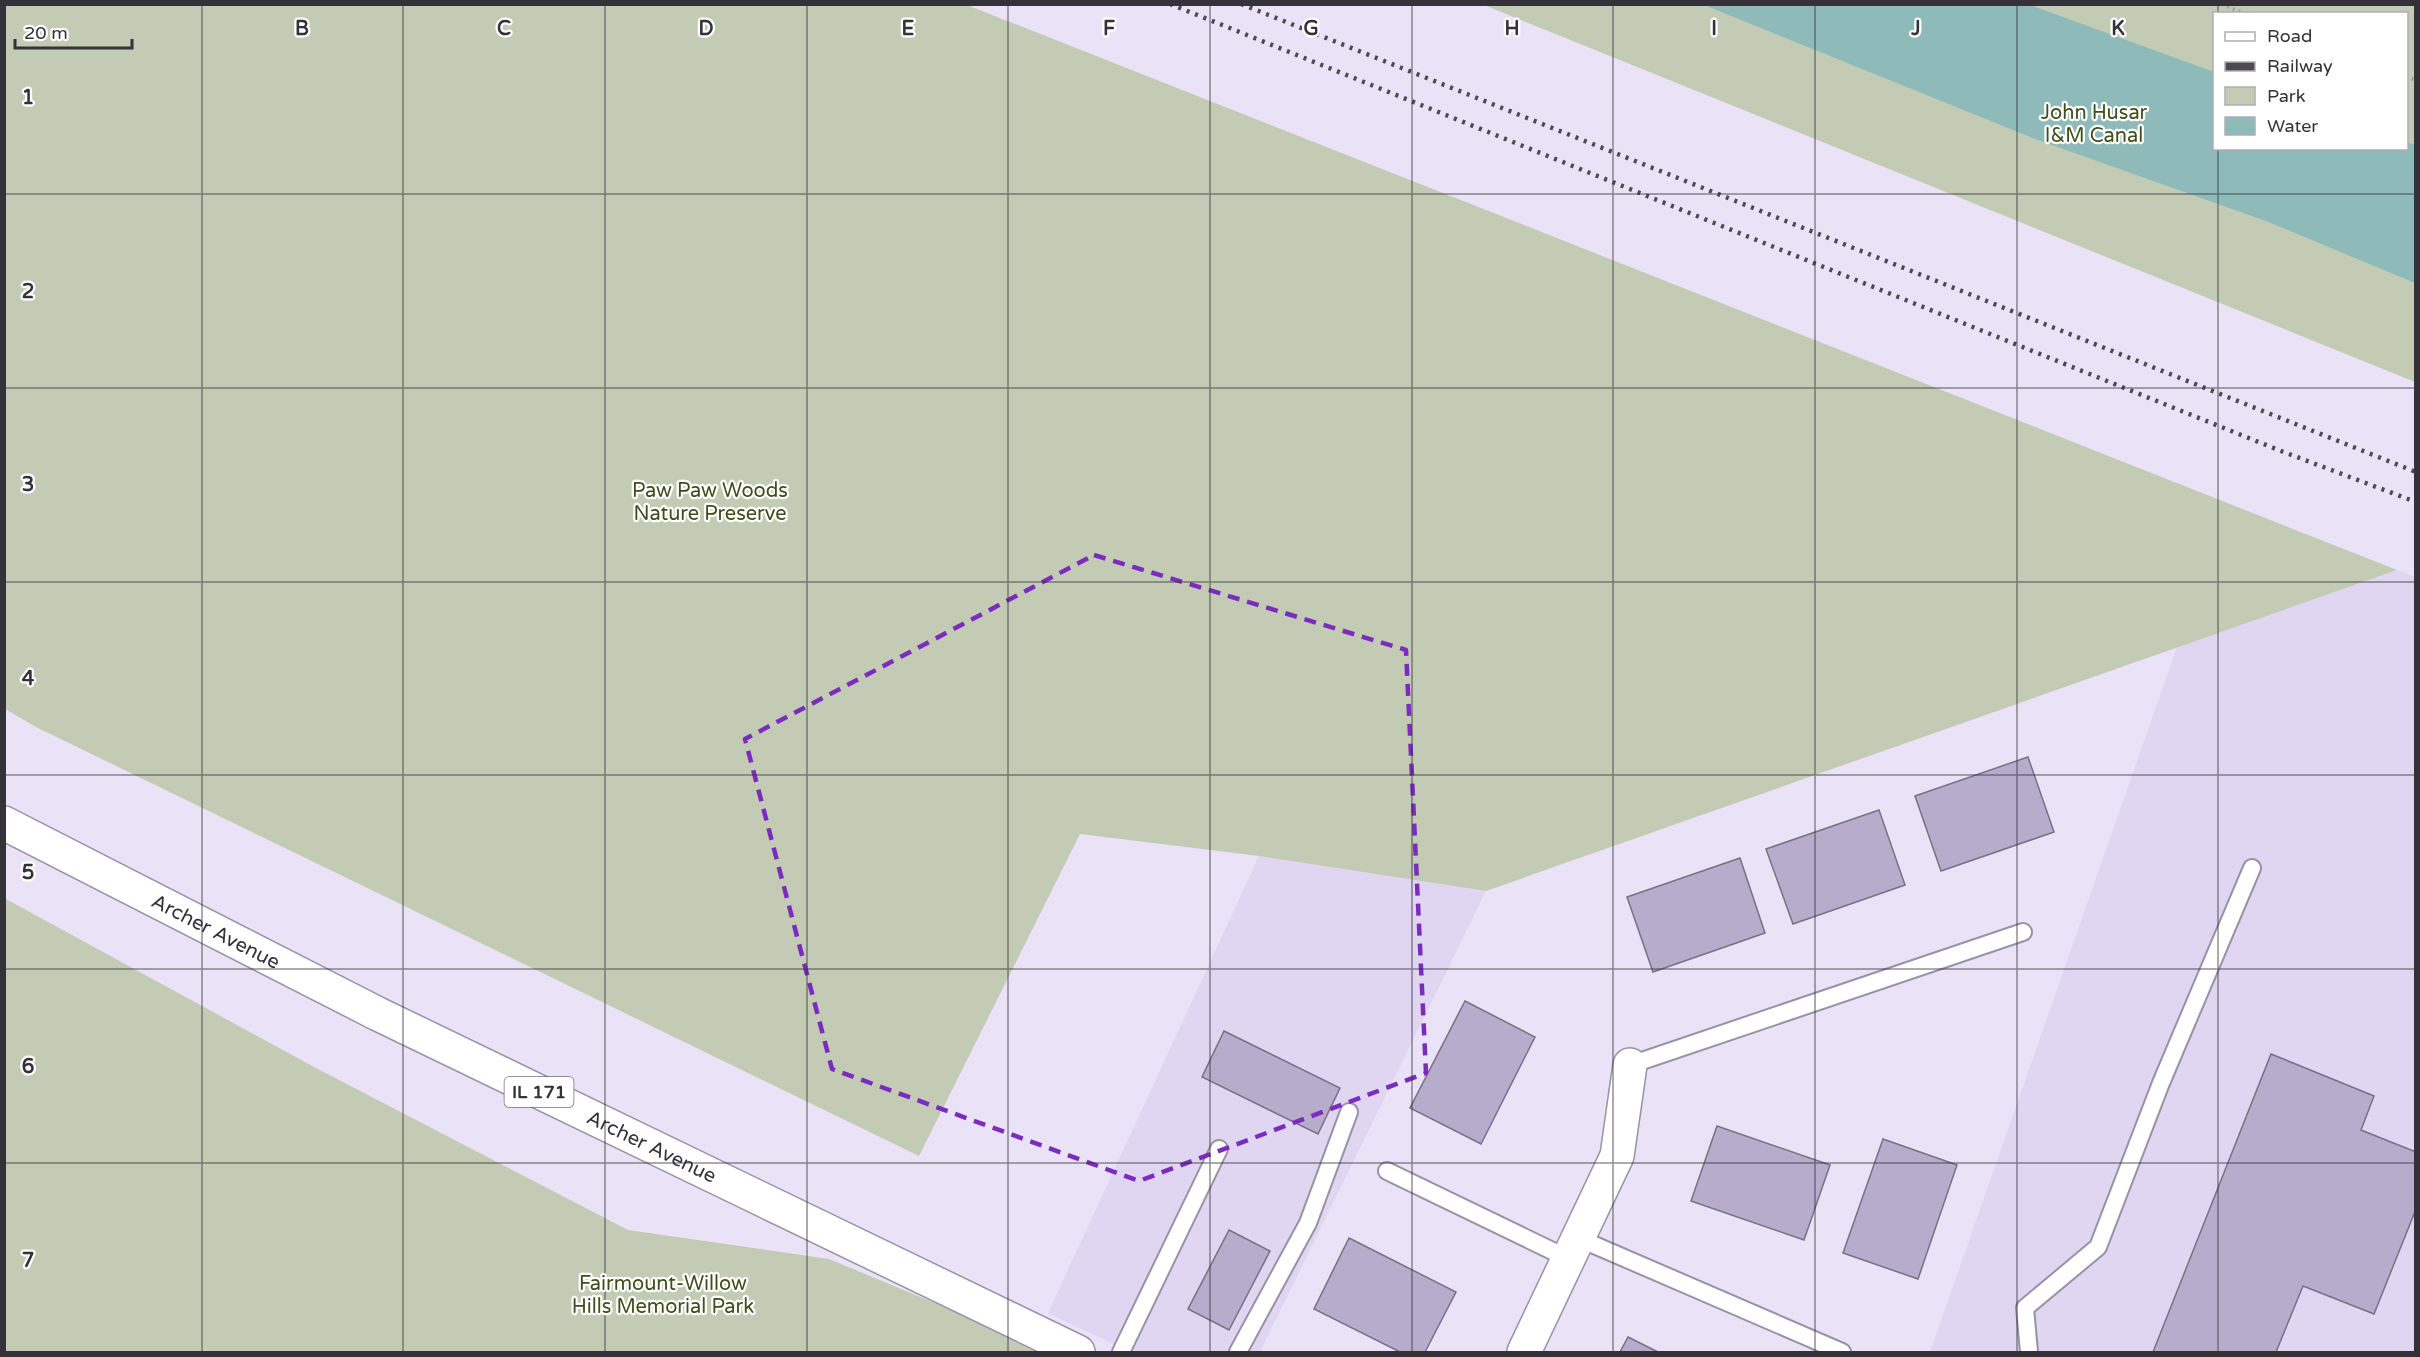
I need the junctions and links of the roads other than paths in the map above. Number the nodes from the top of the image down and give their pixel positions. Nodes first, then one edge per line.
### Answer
1 (4, 823) edge
2 (2252, 868) dead end
3 (2023, 932) dead end
4 (1630, 1065) joint
5 (1349, 1112) dead end
6 (1219, 1149) dead end
7 (1387, 1171) dead end
8 (1574, 1249) junction
9 (1078, 1353) edge
10 (1121, 1353) edge
11 (1238, 1353) edge
12 (1524, 1353) edge
13 (1842, 1353) edge
14 (2029, 1353) edge

1 - 9 main road, Archer Avenue / IL 171
2 - 14 lane
3 - 4 lane
4 - 8 main road
5 - 11 lane
6 - 10 lane
7 - 8 lane
8 - 12 main road
8 - 13 lane

